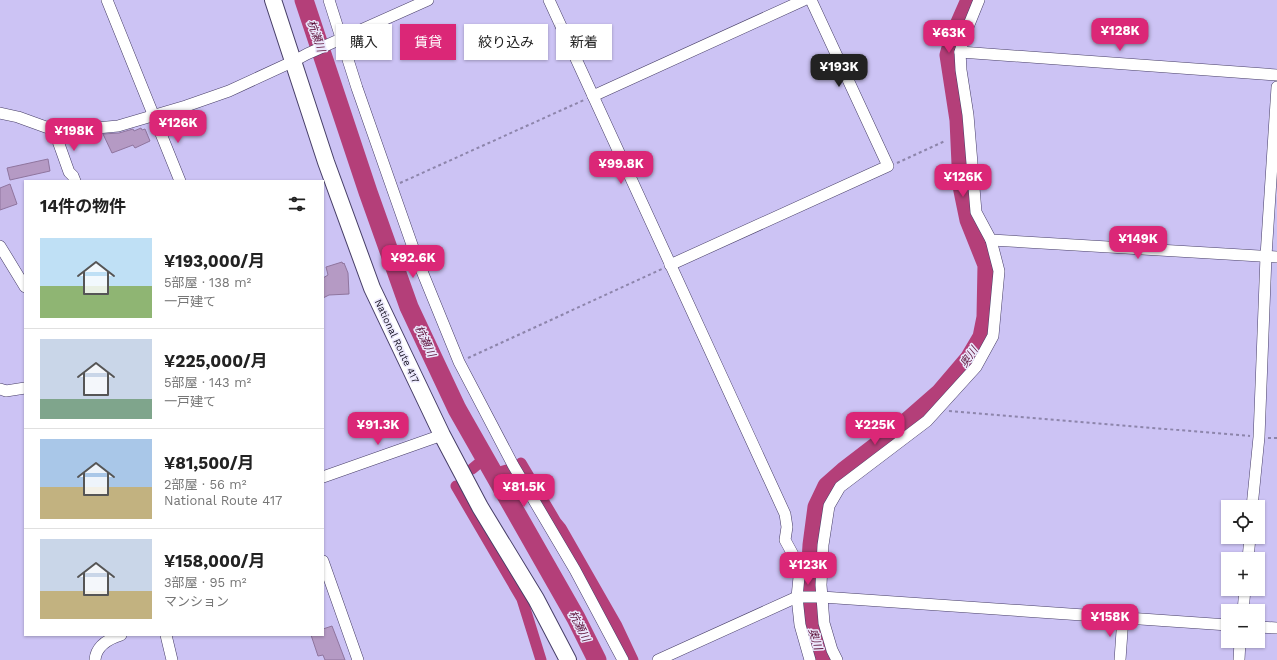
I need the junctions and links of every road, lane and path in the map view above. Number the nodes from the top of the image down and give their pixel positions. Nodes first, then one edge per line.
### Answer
1 (107, 0) edge
2 (273, 0) edge
3 (329, 0) edge
4 (428, 0) edge
5 (549, 0) edge
6 (804, 0) edge
7 (812, 0) edge
8 (980, 0) edge
9 (375, 24) edge
10 (336, 25) edge
11 (336, 42) edge
12 (960, 52) junction
13 (300, 58) junction
14 (347, 60) edge
15 (1277, 75) edge
16 (1277, 87) edge
17 (593, 96) junction
18 (1, 114) edge
19 (155, 116) junction
20 (54, 130) junction
21 (945, 142) dead end
22 (888, 166) junction
23 (75, 180) edge
24 (180, 180) edge
25 (392, 187) junction
26 (991, 240) junction
27 (0, 246) edge
28 (1272, 257) edge
29 (670, 266) junction
30 (24, 285) edge
31 (459, 362) junction
32 (24, 388) edge
33 (0, 389) edge
34 (936, 410) junction
35 (442, 435) junction
36 (1259, 437) junction
37 (324, 477) edge
38 (1253, 500) edge
39 (324, 564) edge
40 (797, 597) junction
41 (820, 597) junction
42 (1123, 617) junction
43 (1221, 624) edge
44 (1265, 627) edge
45 (1277, 628) edge
46 (118, 636) edge
47 (166, 636) edge
48 (1240, 648) edge
49 (95, 660) edge
50 (172, 660) edge
51 (358, 660) edge
52 (568, 660) edge
53 (623, 660) edge
54 (658, 660) edge
55 (810, 660) edge
56 (837, 660) edge
57 (1120, 660) edge
58 (1239, 660) edge

1 - 19 street
2 - 13 highway, National Route 417
3 - 10 street
4 - 9 street
5 - 17 street
6 - 17 street
7 - 22 street
8 - 12 street
11 - 13 street
12 - 15 street
12 - 26 street
13 - 19 street
13 - 35 highway, National Route 417
14 - 25 street
16 - 28 street
17 - 25 path
17 - 29 street
18 - 20 street
19 - 20 street
19 - 24 street
20 - 23 street
21 - 22 path
22 - 29 street
25 - 31 street
26 - 28 street
26 - 34 street
27 - 30 street
28 - 36 street
29 - 31 path
29 - 40 street
31 - 53 street
32 - 33 street
34 - 36 path
34 - 41 street
35 - 37 street
35 - 52 highway, National Route 417
36 - 38 street
39 - 51 street
40 - 41 street
40 - 54 street
40 - 55 street
41 - 42 street
41 - 56 street
42 - 43 street
42 - 57 street
44 - 45 street
46 - 49 street
47 - 50 street
48 - 58 street

